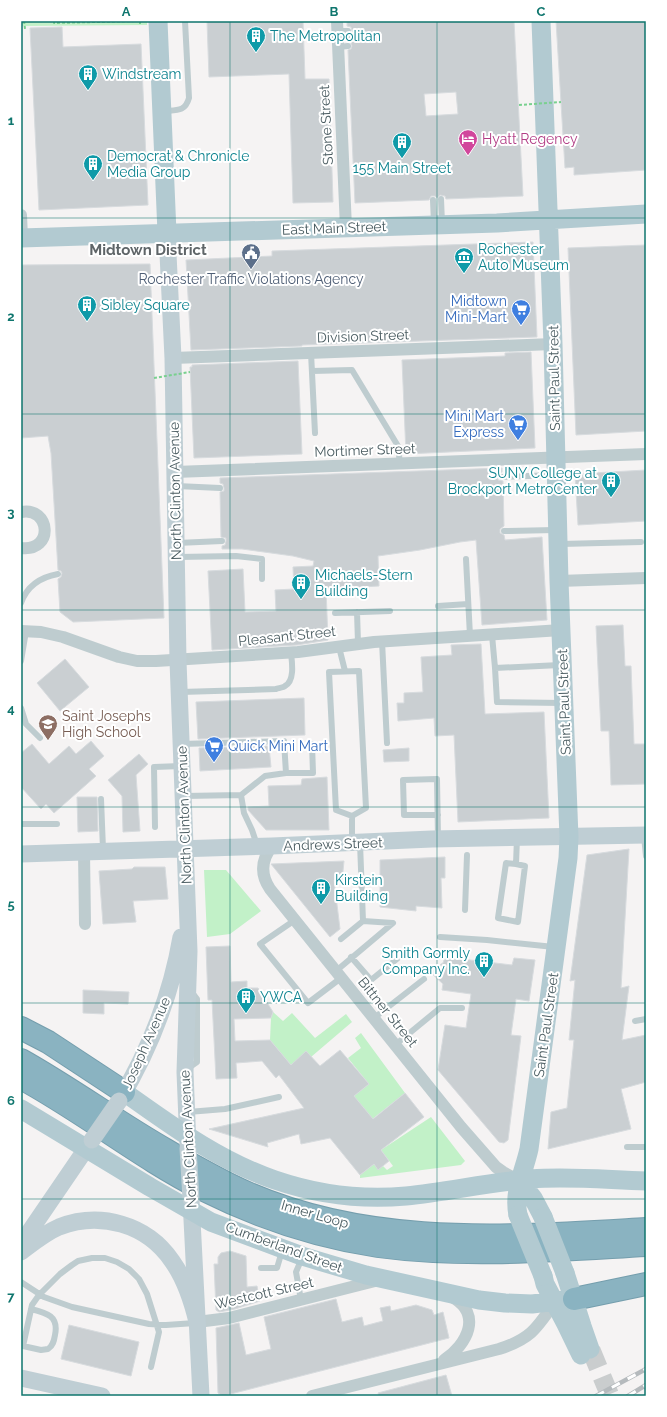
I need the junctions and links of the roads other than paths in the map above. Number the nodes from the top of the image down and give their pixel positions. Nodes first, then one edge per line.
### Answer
1 (158, 21) edge
2 (185, 21) edge
3 (535, 21) edge
4 (541, 21) edge
5 (340, 28) edge
6 (543, 47) junction
7 (162, 112) junction
8 (433, 200) dead end
9 (441, 200) dead end
10 (646, 214) edge
11 (21, 215) edge
12 (549, 220) junction
13 (438, 225) junction
14 (346, 228) junction
15 (167, 234) junction
16 (22, 238) edge
17 (553, 344) junction
18 (311, 353) junction
19 (173, 358) junction
20 (312, 371) junction
21 (315, 433) dead end
22 (646, 454) edge
23 (400, 464) junction
24 (555, 466) junction
25 (502, 477) dead end
26 (175, 479) junction
27 (220, 488) dead end
28 (21, 512) edge
29 (504, 532) dead end
30 (557, 537) junction
31 (222, 542) dead end
32 (641, 542) dead end
33 (21, 548) edge
34 (176, 550) junction
35 (466, 559) dead end
36 (58, 574) dead end
37 (646, 578) edge
38 (262, 579) dead end
39 (559, 581) junction
40 (21, 603) edge
41 (468, 604) junction
42 (438, 606) dead end
43 (390, 611) dead end
44 (357, 612) junction
45 (335, 613) dead end
46 (560, 630) junction
47 (24, 631) edge
48 (492, 635) junction
49 (470, 636) junction
50 (382, 641) junction
51 (358, 644) junction
52 (339, 647) junction
53 (291, 653) junction
54 (178, 660) junction
55 (21, 661) edge
56 (562, 665) junction
57 (496, 668) junction
58 (345, 671) junction
59 (179, 692) junction
60 (564, 703) junction
61 (21, 708) edge
62 (40, 738) dead end
63 (387, 743) dead end
64 (181, 744) junction
65 (312, 744) dead end
66 (182, 766) junction
67 (286, 773) junction
68 (183, 796) junction
69 (241, 796) junction
70 (101, 799) dead end
71 (438, 815) junction
72 (352, 816) junction
73 (21, 824) edge
74 (58, 824) dead end
75 (155, 827) dead end
76 (645, 835) edge
77 (569, 837) junction
78 (517, 838) junction
79 (438, 839) junction
80 (356, 843) junction
81 (265, 846) junction
82 (185, 848) junction
83 (103, 851) junction
84 (84, 852) junction
85 (21, 854) edge
86 (468, 855) dead end
87 (646, 856) edge
88 (516, 864) junction
89 (187, 885) junction
90 (465, 910) dead end
91 (295, 920) junction
92 (363, 921) junction
93 (85, 924) dead end
94 (440, 937) dead end
95 (340, 939) dead end
96 (556, 947) junction
97 (403, 954) dead end
98 (351, 957) junction
99 (339, 974) junction
100 (424, 979) dead end
101 (462, 1008) dead end
102 (374, 1018) junction
103 (646, 1019) edge
104 (635, 1021) dead end
105 (21, 1028) edge
106 (395, 1045) junction
107 (21, 1060) edge
108 (21, 1078) edge
109 (122, 1096) junction
110 (279, 1097) dead end
111 (21, 1109) edge
112 (186, 1112) junction
113 (188, 1142) junction
114 (89, 1144) junction
115 (627, 1147) dead end
116 (646, 1147) edge
117 (519, 1180) junction
118 (646, 1181) edge
119 (191, 1205) junction
120 (646, 1229) edge
121 (21, 1244) edge
122 (646, 1245) edge
123 (282, 1249) junction
124 (21, 1252) edge
125 (302, 1256) junction
126 (261, 1268) dead end
127 (384, 1279) junction
128 (21, 1282) edge
129 (646, 1284) edge
130 (444, 1293) junction
131 (39, 1295) junction
132 (301, 1300) junction
133 (564, 1300) junction
134 (31, 1309) junction
135 (197, 1322) junction
136 (158, 1325) junction
137 (586, 1353) tunnel mouth
138 (436, 1364) junction
139 (150, 1367) dead end
140 (21, 1378) edge
141 (102, 1396) edge
142 (201, 1396) edge
143 (312, 1396) edge

1 - 7 main road
2 - 7 lane
3 - 6 lane
4 - 6 main road, Saint Paul Street
5 - 14 street, Stone Street
6 - 12 main road, Saint Paul Street
7 - 15 main road
8 - 13 lane
9 - 13 lane
10 - 12 main road, East Main Street
11 - 16 street
12 - 13 main road, East Main Street
12 - 17 main road, Saint Paul Street
13 - 14 main road, East Main Street
14 - 15 main road, East Main Street
15 - 16 main road, East Main Street
15 - 19 main road, North Clinton Avenue
17 - 18 street, Division Street
17 - 24 main road, Saint Paul Street
18 - 19 street, Division Street
18 - 20 lane
19 - 26 main road, North Clinton Avenue
20 - 21 lane
20 - 23 lane
22 - 24 street, Mortimer Street
23 - 24 street, Mortimer Street
23 - 26 street, Mortimer Street
24 - 25 lane
24 - 30 main road, Saint Paul Street
26 - 27 lane
26 - 34 main road, North Clinton Avenue
28 - 33 street
29 - 30 lane
30 - 32 lane
30 - 39 main road, Saint Paul Street
31 - 34 lane
34 - 38 lane
34 - 54 main road, North Clinton Avenue
35 - 41 lane
36 - 40 lane
37 - 39 street
39 - 46 main road, Saint Paul Street
41 - 42 lane
41 - 49 lane
43 - 44 lane
44 - 45 lane
44 - 51 lane
46 - 48 street, Pleasant Street
46 - 56 main road, Saint Paul Street
47 - 54 street, Pleasant Street
47 - 55 lane
48 - 49 street, Pleasant Street
48 - 57 lane
49 - 50 street, Pleasant Street
50 - 51 street, Pleasant Street
50 - 63 lane
51 - 52 street, Pleasant Street
52 - 53 street, Pleasant Street
52 - 58 lane
53 - 54 street, Pleasant Street
53 - 59 lane
54 - 59 main road, North Clinton Avenue
56 - 57 lane
56 - 60 main road, Saint Paul Street
57 - 60 lane
58 - 72 lane
58 - 72 lane
59 - 64 main road, North Clinton Avenue
60 - 77 main road, Saint Paul Street
61 - 62 lane
64 - 66 main road, North Clinton Avenue
64 - 67 lane
65 - 67 lane
66 - 68 main road, North Clinton Avenue
66 - 75 lane
67 - 69 lane
68 - 69 lane
68 - 82 main road, North Clinton Avenue
69 - 81 lane
70 - 83 lane
71 - 71 lane
71 - 79 lane
72 - 80 lane
73 - 74 lane
76 - 77 main road, Andrews Street
76 - 87 lane
77 - 78 main road, Andrews Street
77 - 96 main road, Saint Paul Street
78 - 79 main road, Andrews Street
78 - 88 lane
79 - 80 main road, Andrews Street
80 - 81 main road, Andrews Street
80 - 92 lane
81 - 82 main road, Andrews Street
81 - 91 street, Bittner Street
82 - 83 main road, Andrews Street
82 - 89 main road, North Clinton Avenue
83 - 84 main road, Andrews Street
84 - 85 main road, Andrews Street
84 - 93 street
86 - 90 lane
88 - 88 lane
89 - 109 main road, Joseph Avenue
89 - 112 main road, North Clinton Avenue
91 - 99 street, Bittner Street
91 - 99 lane
92 - 95 lane
92 - 98 lane
94 - 96 lane
96 - 117 main road, Saint Paul Street
97 - 98 lane
98 - 99 lane
99 - 102 street, Bittner Street
100 - 102 lane
101 - 106 lane
102 - 106 street, Bittner Street
103 - 104 lane
105 - 109 highway
106 - 117 street, Bittner Street
107 - 120 highway, Inner Loop
108 - 122 highway, Inner Loop
109 - 113 main road
109 - 114 main road, Joseph Avenue, bridge
110 - 112 lane
111 - 114 main road, Cumberland Street
112 - 113 main road, North Clinton Avenue
113 - 117 main road
113 - 119 main road, North Clinton Avenue, bridge
114 - 119 main road, Cumberland Street
114 - 121 main road, Joseph Avenue
115 - 116 lane
117 - 118 main road
117 - 133 main road, Saint Paul Street, bridge
117 - 133 main road, Saint Paul Street, bridge
119 - 123 main road, Cumberland Street
119 - 135 main road, North Clinton Avenue
123 - 125 main road, Cumberland Street
123 - 126 lane
124 - 135 main road
125 - 127 main road, Cumberland Street
125 - 132 lane
127 - 130 main road, Cumberland Street
127 - 132 street, Westcott Street
128 - 131 lane
129 - 133 highway
130 - 133 main road, Cumberland Street
130 - 138 street
131 - 134 lane
131 - 136 lane
131 - 136 lane
132 - 135 street, Westcott Street
133 - 137 main road, Saint Paul Street
133 - 138 street
134 - 134 lane
135 - 136 lane
135 - 142 main road, North Clinton Avenue
136 - 139 lane
138 - 143 street
140 - 141 main road

